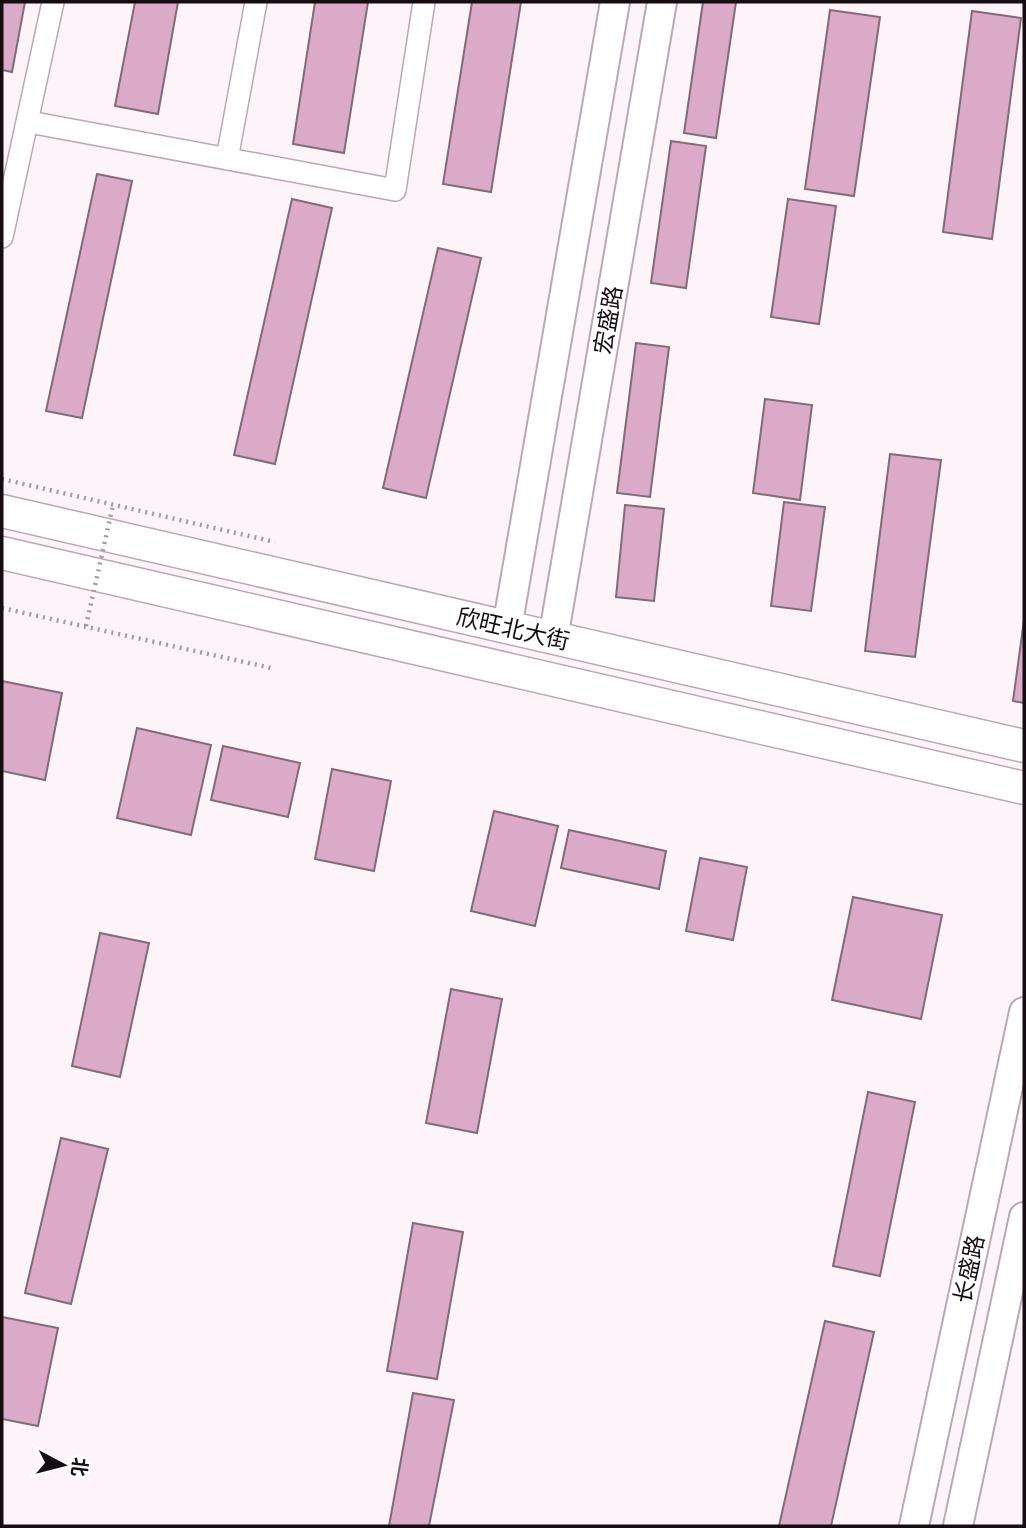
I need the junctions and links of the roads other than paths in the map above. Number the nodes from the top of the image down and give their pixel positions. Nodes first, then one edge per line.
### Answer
1 (53, 2) edge
2 (256, 2) edge
3 (424, 2) edge
4 (615, 2) edge
5 (662, 2) edge
6 (29, 122) junction
7 (227, 159) junction
8 (2, 237) edge
9 (2, 511) edge
10 (2, 553) edge
11 (507, 628) junction
12 (554, 639) junction
13 (1024, 746) edge
14 (1024, 788) edge
15 (1024, 1012) edge
16 (1024, 1217) edge
17 (914, 1526) edge
18 (958, 1526) edge

1 - 6 street
2 - 7 street
3 - 7 street
4 - 11 street, 宏盛路
5 - 12 street, 宏盛路
6 - 7 street
6 - 8 street
9 - 11 main road, 欣旺北大街
10 - 14 main road, 欣旺北大街
11 - 12 main road, 欣旺北大街
12 - 13 main road, 欣旺北大街
15 - 17 street, 长盛路
16 - 18 street, 长盛路

